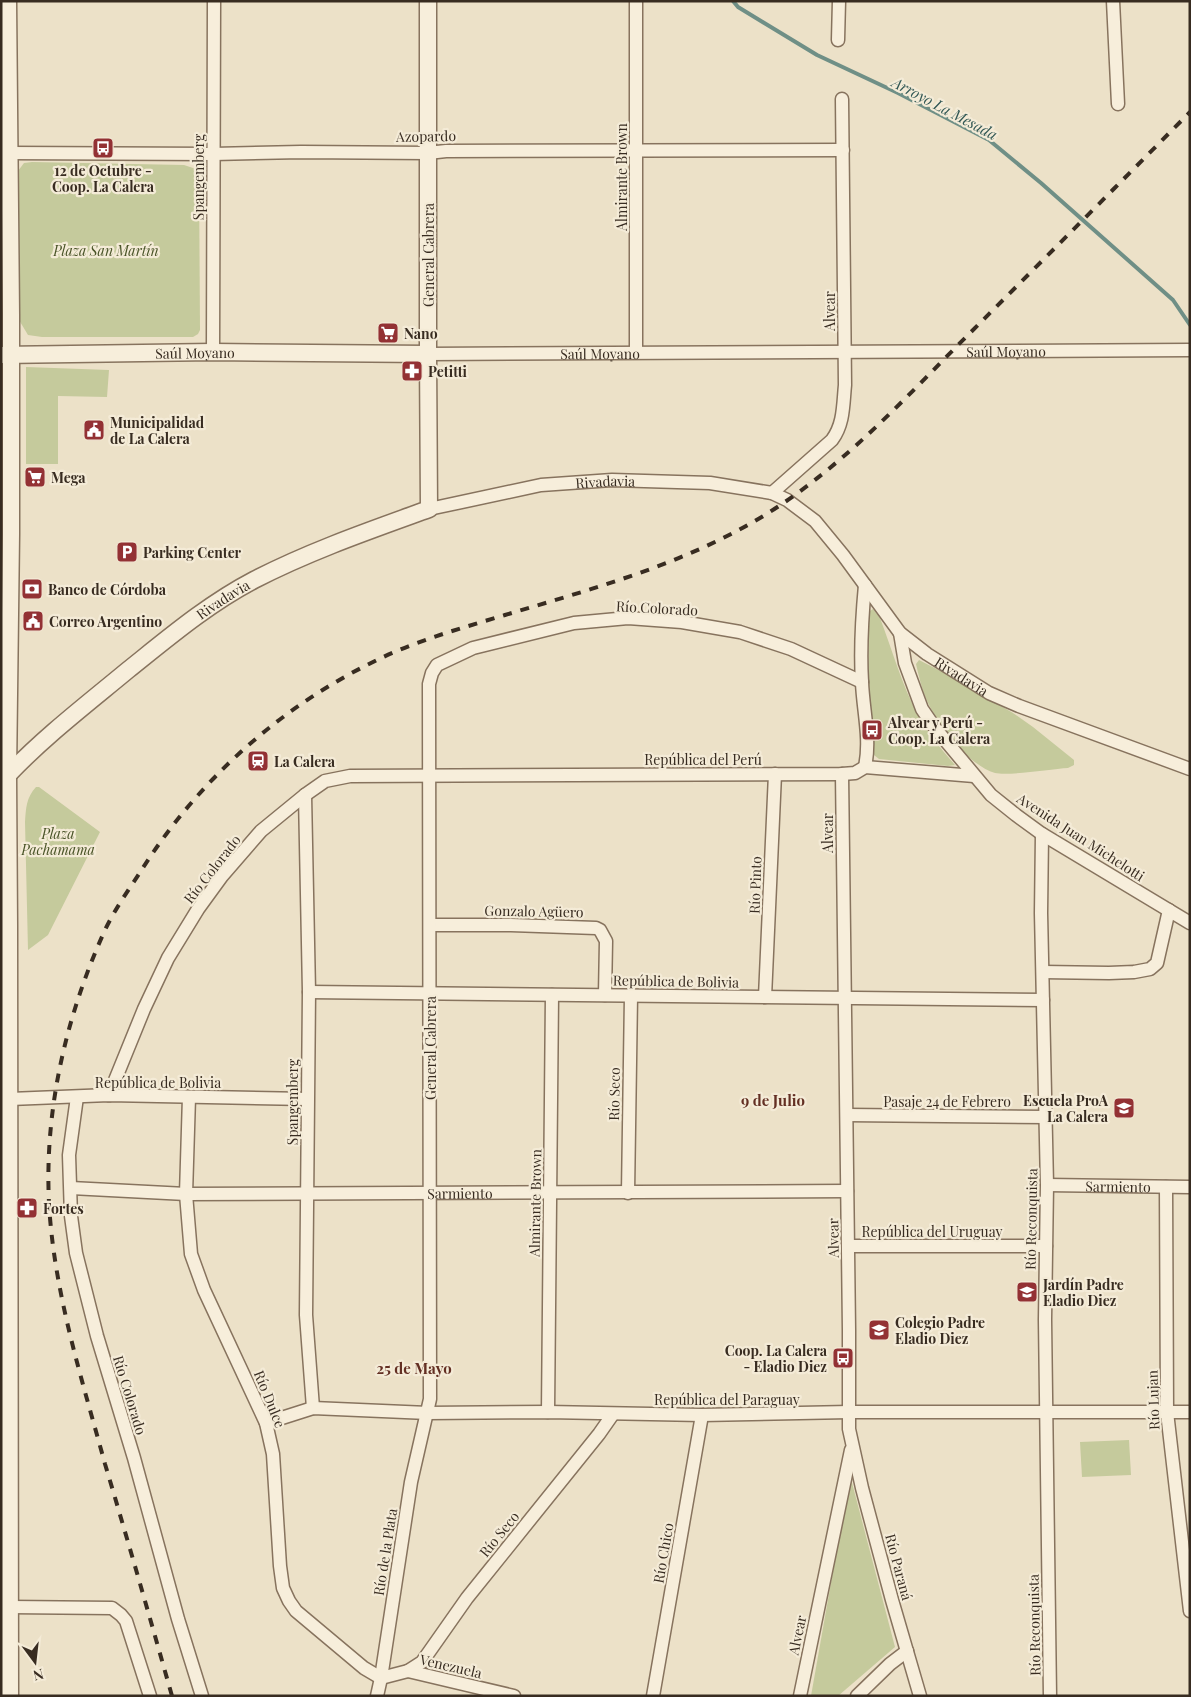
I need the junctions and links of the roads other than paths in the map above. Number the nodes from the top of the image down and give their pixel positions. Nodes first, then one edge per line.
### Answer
1 (8, 1) edge
2 (214, 1) edge
3 (428, 1) edge
4 (636, 1) edge
5 (839, 1) edge
6 (1113, 1) edge
7 (838, 40) dead end
8 (842, 99) dead end
9 (1118, 104) dead end
10 (636, 150) junction
11 (843, 150) junction
12 (428, 152) junction
13 (9, 153) junction
14 (213, 154) junction
15 (6, 320) edge
16 (1190, 350) edge
17 (844, 351) junction
18 (213, 352) junction
19 (636, 352) junction
20 (428, 354) junction
21 (6, 355) edge
22 (772, 492) junction
23 (430, 508) junction
24 (865, 585) junction
25 (900, 633) junction
26 (862, 682) junction
27 (429, 684) joint
28 (9, 725) junction
29 (40, 743) junction
30 (866, 767) junction
31 (1190, 770) edge
32 (774, 774) junction
33 (842, 774) junction
34 (4, 775) edge
35 (430, 775) junction
36 (974, 776) junction
37 (306, 795) junction
38 (1042, 834) junction
39 (1168, 910) junction
40 (1190, 923) edge
41 (431, 925) junction
42 (1042, 972) junction
43 (309, 992) junction
44 (430, 994) junction
45 (552, 995) junction
46 (605, 995) junction
47 (631, 996) junction
48 (765, 996) junction
49 (846, 997) junction
50 (1043, 1000) junction
51 (5, 1079) edge
52 (109, 1095) junction
53 (77, 1097) junction
54 (189, 1097) junction
55 (10, 1099) junction
56 (307, 1099) junction
57 (847, 1115) junction
58 (1046, 1117) junction
59 (1047, 1185) junction
60 (1166, 1187) junction
61 (1190, 1187) edge
62 (71, 1188) junction
63 (847, 1191) junction
64 (550, 1193) junction
65 (628, 1193) junction
66 (6, 1194) edge
67 (186, 1194) junction
68 (307, 1194) junction
69 (429, 1194) junction
70 (848, 1246) junction
71 (1046, 1246) junction
72 (6, 1402) edge
73 (313, 1408) junction
74 (548, 1412) junction
75 (849, 1412) junction
76 (1046, 1412) junction
77 (1166, 1412) junction
78 (1190, 1412) edge
79 (428, 1413) junction
80 (613, 1414) junction
81 (702, 1415) junction
82 (266, 1423) junction
83 (852, 1445) junction
84 (1185, 1532) edge
85 (6, 1543) edge
86 (10, 1607) junction
87 (1190, 1611) edge
88 (907, 1652) junction
89 (408, 1671) junction
90 (6, 1673) edge
91 (382, 1678) junction
92 (10, 1696) edge
93 (150, 1696) edge
94 (202, 1696) edge
95 (377, 1696) edge
96 (514, 1696) edge
97 (653, 1696) edge
98 (800, 1696) edge
99 (857, 1696) edge
100 (920, 1696) edge
101 (1050, 1696) edge

1 - 13 street
2 - 14 street, Spangemberg
3 - 12 street, General Cabrera
4 - 10 street, Almirante Brown
5 - 7 street
6 - 9 street
8 - 11 street, Alvear
10 - 11 street, Azopardo
10 - 12 street, Azopardo
10 - 19 street, Almirante Brown
11 - 17 street, Alvear
12 - 14 street, Azopardo
12 - 20 street, General Cabrera
13 - 14 street, Azopardo
13 - 15 street
14 - 18 street, Spangemberg
15 - 21 street
16 - 17 street, Saúl Moyano
17 - 19 street, Saúl Moyano
17 - 22 street, Alvear
18 - 20 street, Saúl Moyano
18 - 21 street, Saúl Moyano
19 - 20 street, Saúl Moyano
20 - 23 street, General Cabrera
21 - 28 street
22 - 23 street, Rivadavia
22 - 24 street, Rivadavia
23 - 29 street, Rivadavia
24 - 25 street, Rivadavia
24 - 26 street
25 - 31 street, Rivadavia
25 - 36 street, Avenida Juan Michelotti
26 - 27 street, Río Colorado
26 - 30 street
27 - 35 street, General Cabrera
28 - 29 street
28 - 34 street
29 - 34 street, Rivadavia
30 - 33 street, República del Perú
30 - 36 street, República del Perú
32 - 33 street, República del Perú
32 - 35 street, República del Perú
32 - 48 street, Río Pinto
33 - 49 street, Alvear
34 - 51 street
35 - 37 street, Río Colorado
35 - 41 street, General Cabrera
36 - 38 street, Avenida Juan Michelotti
37 - 43 street, Spangemberg
37 - 52 street, Río Colorado
38 - 39 street, Avenida Juan Michelotti
38 - 42 street, Río Reconquista
39 - 40 street, Avenida Juan Michelotti
39 - 42 street
41 - 44 street, General Cabrera
41 - 46 street, Gonzalo Agüero
42 - 50 street, Río Reconquista
43 - 44 street, República de Bolivia
43 - 56 street, Spangemberg
44 - 45 street, República de Bolivia
44 - 69 street, General Cabrera
45 - 46 street, República de Bolivia
45 - 64 street, Almirante Brown
46 - 47 street, República de Bolivia
47 - 48 street, República de Bolivia
47 - 65 street, Río Seco
48 - 49 street, República de Bolivia
49 - 50 street, República de Bolivia
49 - 57 street, Alvear
50 - 58 street, Río Reconquista
51 - 55 street
52 - 53 street, República de Bolivia
52 - 54 street, República de Bolivia
53 - 55 street, República de Bolivia
53 - 62 street, Río Colorado
54 - 56 street, República de Bolivia
54 - 67 street, Río Dulce
55 - 66 street
56 - 68 street, Spangemberg
57 - 58 street, Pasaje 24 de Febrero
57 - 63 street, Alvear
58 - 59 street, Río Reconquista
59 - 60 street, Sarmiento
59 - 71 street, Río Reconquista
60 - 61 street, Sarmiento
60 - 77 street, Río Lujan
62 - 67 street, Sarmiento
62 - 94 street, Río Colorado
63 - 65 street, Sarmiento
63 - 70 street, Alvear
64 - 65 street, Sarmiento
64 - 69 street, Sarmiento
64 - 74 street, Almirante Brown
66 - 72 street
67 - 68 street, Sarmiento
67 - 82 street, Río Dulce
68 - 69 street, Sarmiento
68 - 73 street, Spangemberg
69 - 79 street, General Cabrera
70 - 71 street, República del Uruguay
70 - 75 street, Alvear
71 - 76 street, Río Reconquista
72 - 85 street
73 - 79 street, República del Paraguay
73 - 82 street, República del Paraguay
74 - 79 street, República del Paraguay
74 - 80 street, República del Paraguay
75 - 76 street, República del Paraguay
75 - 81 street, República del Paraguay
75 - 83 street, Alvear
76 - 77 street, República del Paraguay
76 - 101 street, Río Reconquista
77 - 78 street, República del Paraguay
77 - 84 street, Río Lujan
79 - 91 street, Río de la Plata
80 - 81 street, República del Paraguay
80 - 89 street, Río Seco
81 - 97 street, Río Chico
82 - 91 street, Río Dulce
83 - 88 street, Río Paraná
83 - 98 street, Alvear
84 - 87 street, Río Lujan
85 - 86 street
86 - 90 street
86 - 93 street
88 - 99 street
88 - 100 street, Río Paraná
89 - 91 street, Venezuela
89 - 96 street, Venezuela
90 - 92 street
91 - 95 street, Río de la Plata

